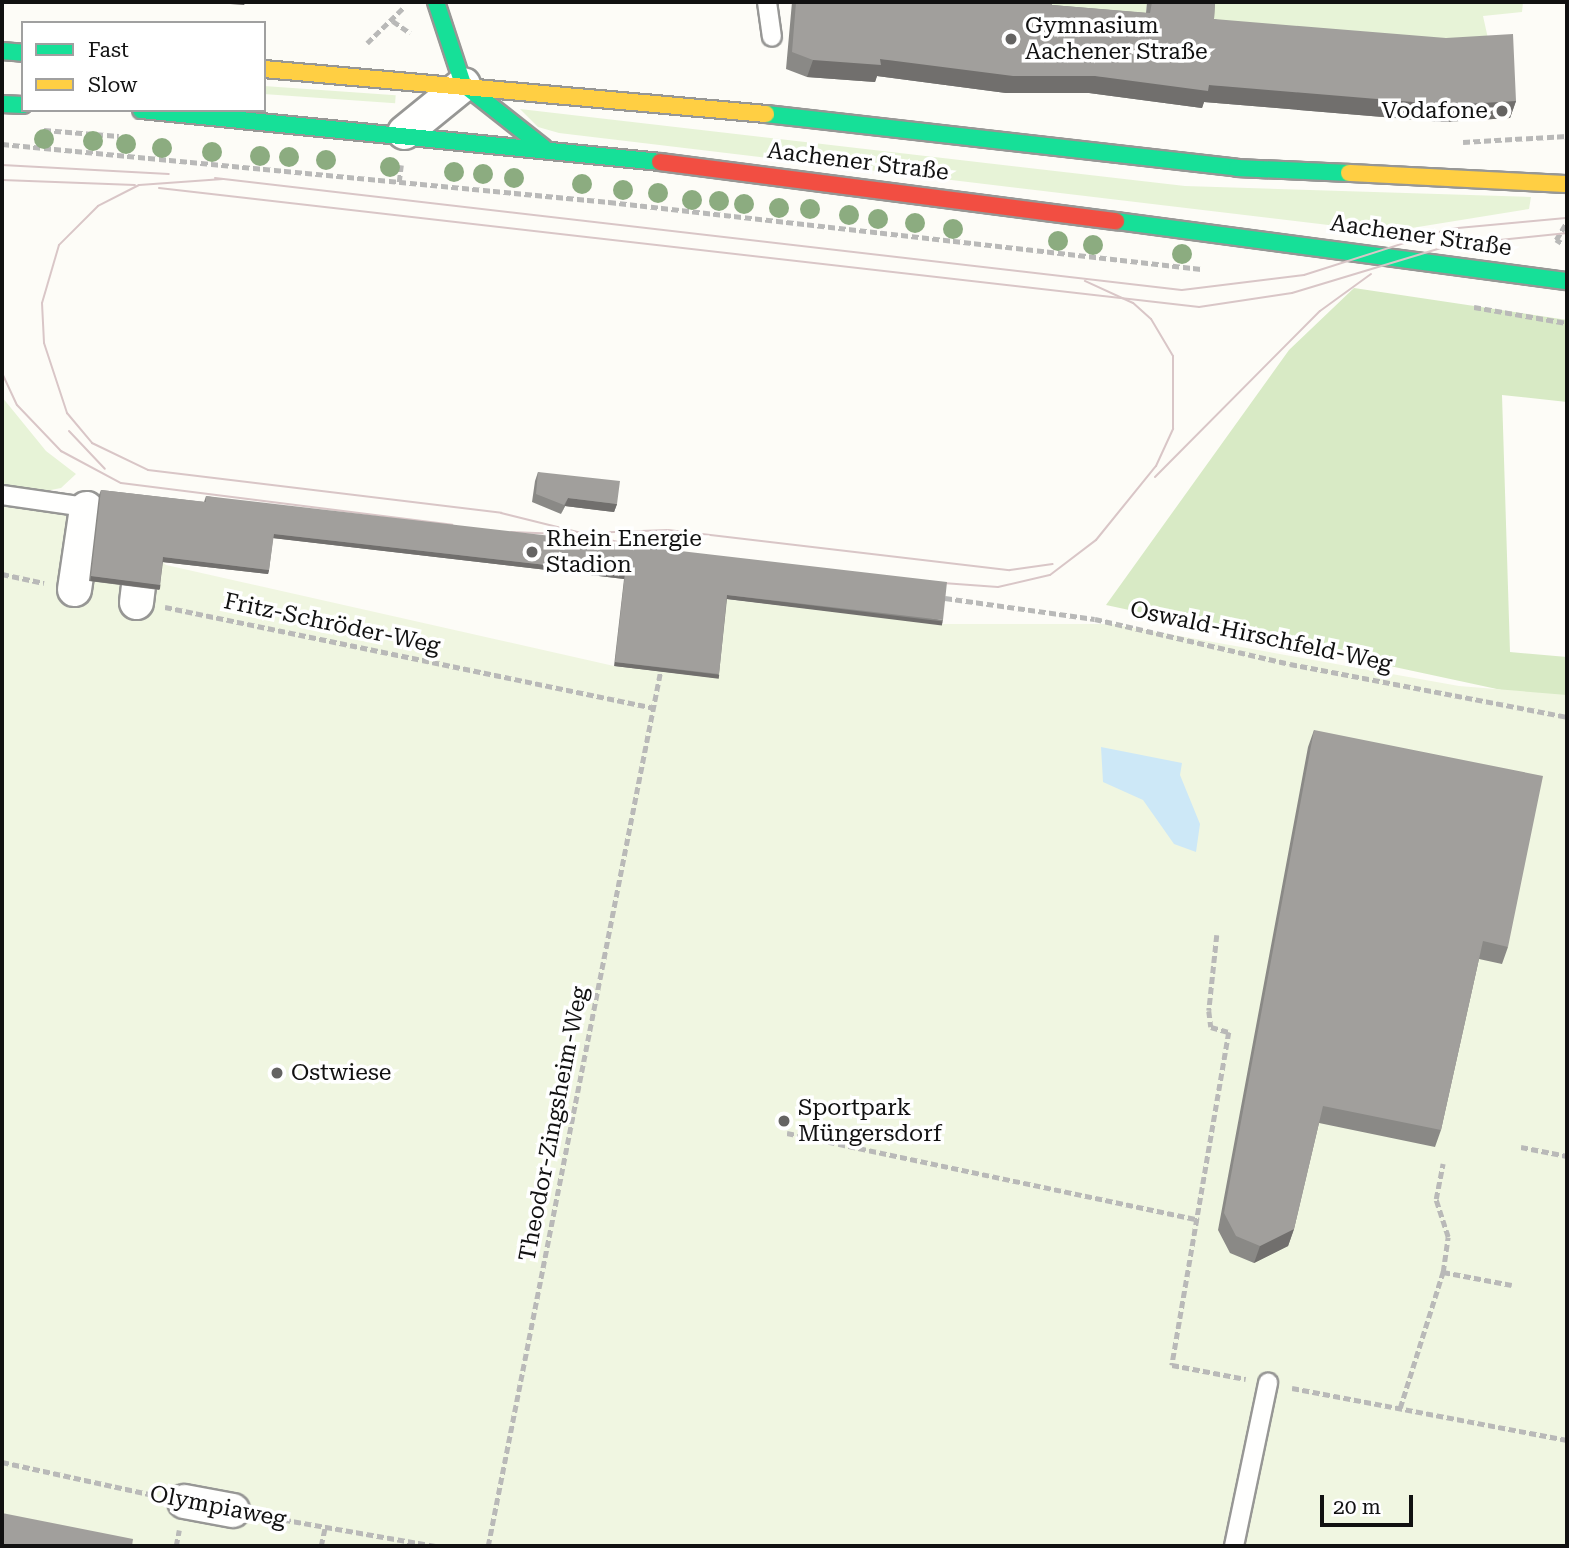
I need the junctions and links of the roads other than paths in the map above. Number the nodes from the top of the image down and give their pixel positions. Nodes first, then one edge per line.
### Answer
1 (436, 2) edge
2 (767, 2) edge
3 (772, 37) dead end
4 (2, 51) edge
5 (21, 53) edge
6 (266, 69) edge
7 (463, 84) junction
8 (2, 104) edge
9 (21, 105) edge
10 (165, 112) edge
11 (404, 132) junction
12 (544, 148) junction
13 (1567, 184) edge
14 (1567, 281) edge
15 (2, 495) edge
16 (97, 508) joint
17 (145, 510) edge
18 (74, 589) road end
19 (136, 602) road end
20 (1268, 1383) road end
21 (184, 1501) road end
22 (232, 1510) road end
23 (1234, 1546) edge

1 - 7 main road
2 - 3 lane
4 - 5 main road
6 - 7 main road, Aachener Straße
7 - 11 street
7 - 12 main road
7 - 13 main road, Aachener Straße
8 - 9 main road
10 - 11 main road, Aachener Straße
11 - 12 main road, Aachener Straße
12 - 14 main road, Aachener Straße
15 - 16 lane
16 - 18 street
17 - 19 street
20 - 23 lane
21 - 22 street, Olympiaweg

